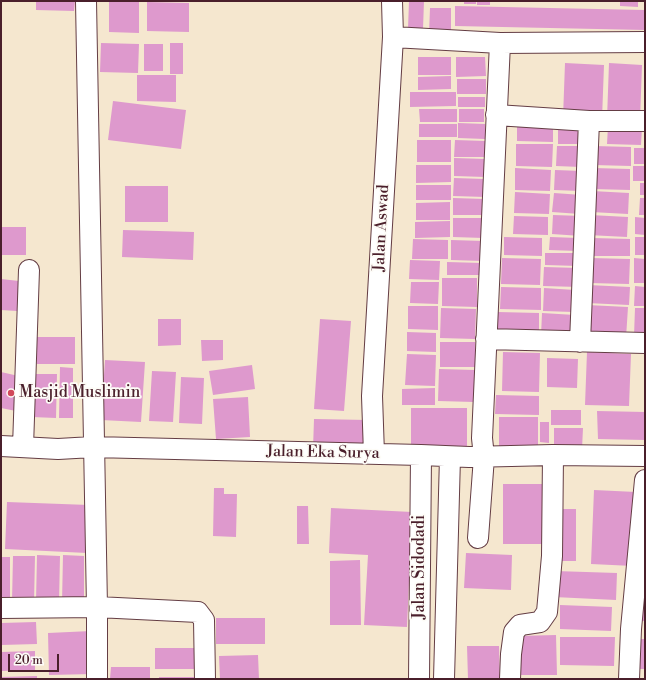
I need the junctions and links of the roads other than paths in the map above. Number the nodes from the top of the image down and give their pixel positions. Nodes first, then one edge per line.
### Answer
1 (86, 1) edge
2 (392, 1) edge
3 (393, 37) junction
4 (645, 42) edge
5 (500, 43) junction
6 (496, 115) junction
7 (589, 121) junction
8 (645, 121) edge
9 (29, 270) dead end
10 (486, 340) junction
11 (580, 342) junction
12 (645, 343) edge
13 (1, 446) edge
14 (23, 447) junction
15 (93, 447) junction
16 (374, 454) junction
17 (421, 455) junction
18 (553, 456) junction
19 (645, 456) edge
20 (450, 457) junction
21 (484, 457) junction
22 (645, 480) edge
23 (478, 538) dead end
24 (97, 607) junction
25 (1, 608) edge
26 (97, 679) edge
27 (205, 679) edge
28 (419, 679) edge
29 (444, 679) edge
30 (510, 679) edge
31 (629, 679) edge

1 - 15 street
2 - 3 street, Jalan Aswad
3 - 5 street
3 - 16 street, Jalan Aswad
4 - 5 street
5 - 6 street
6 - 7 street
6 - 10 street
7 - 8 street
7 - 11 street
9 - 14 street
10 - 11 street
10 - 21 street
11 - 12 street
13 - 14 street, Jalan Eka Surya
14 - 15 street, Jalan Eka Surya
15 - 16 street, Jalan Eka Surya
15 - 24 street
16 - 17 street, Jalan Eka Surya
17 - 20 street, Jalan Eka Surya
17 - 28 street, Jalan Sidodadi
18 - 19 street, Jalan Eka Surya
18 - 21 street, Jalan Eka Surya
18 - 30 street
20 - 21 street, Jalan Eka Surya
20 - 29 street
21 - 23 street
22 - 31 street
24 - 25 street
24 - 26 street
24 - 27 street

